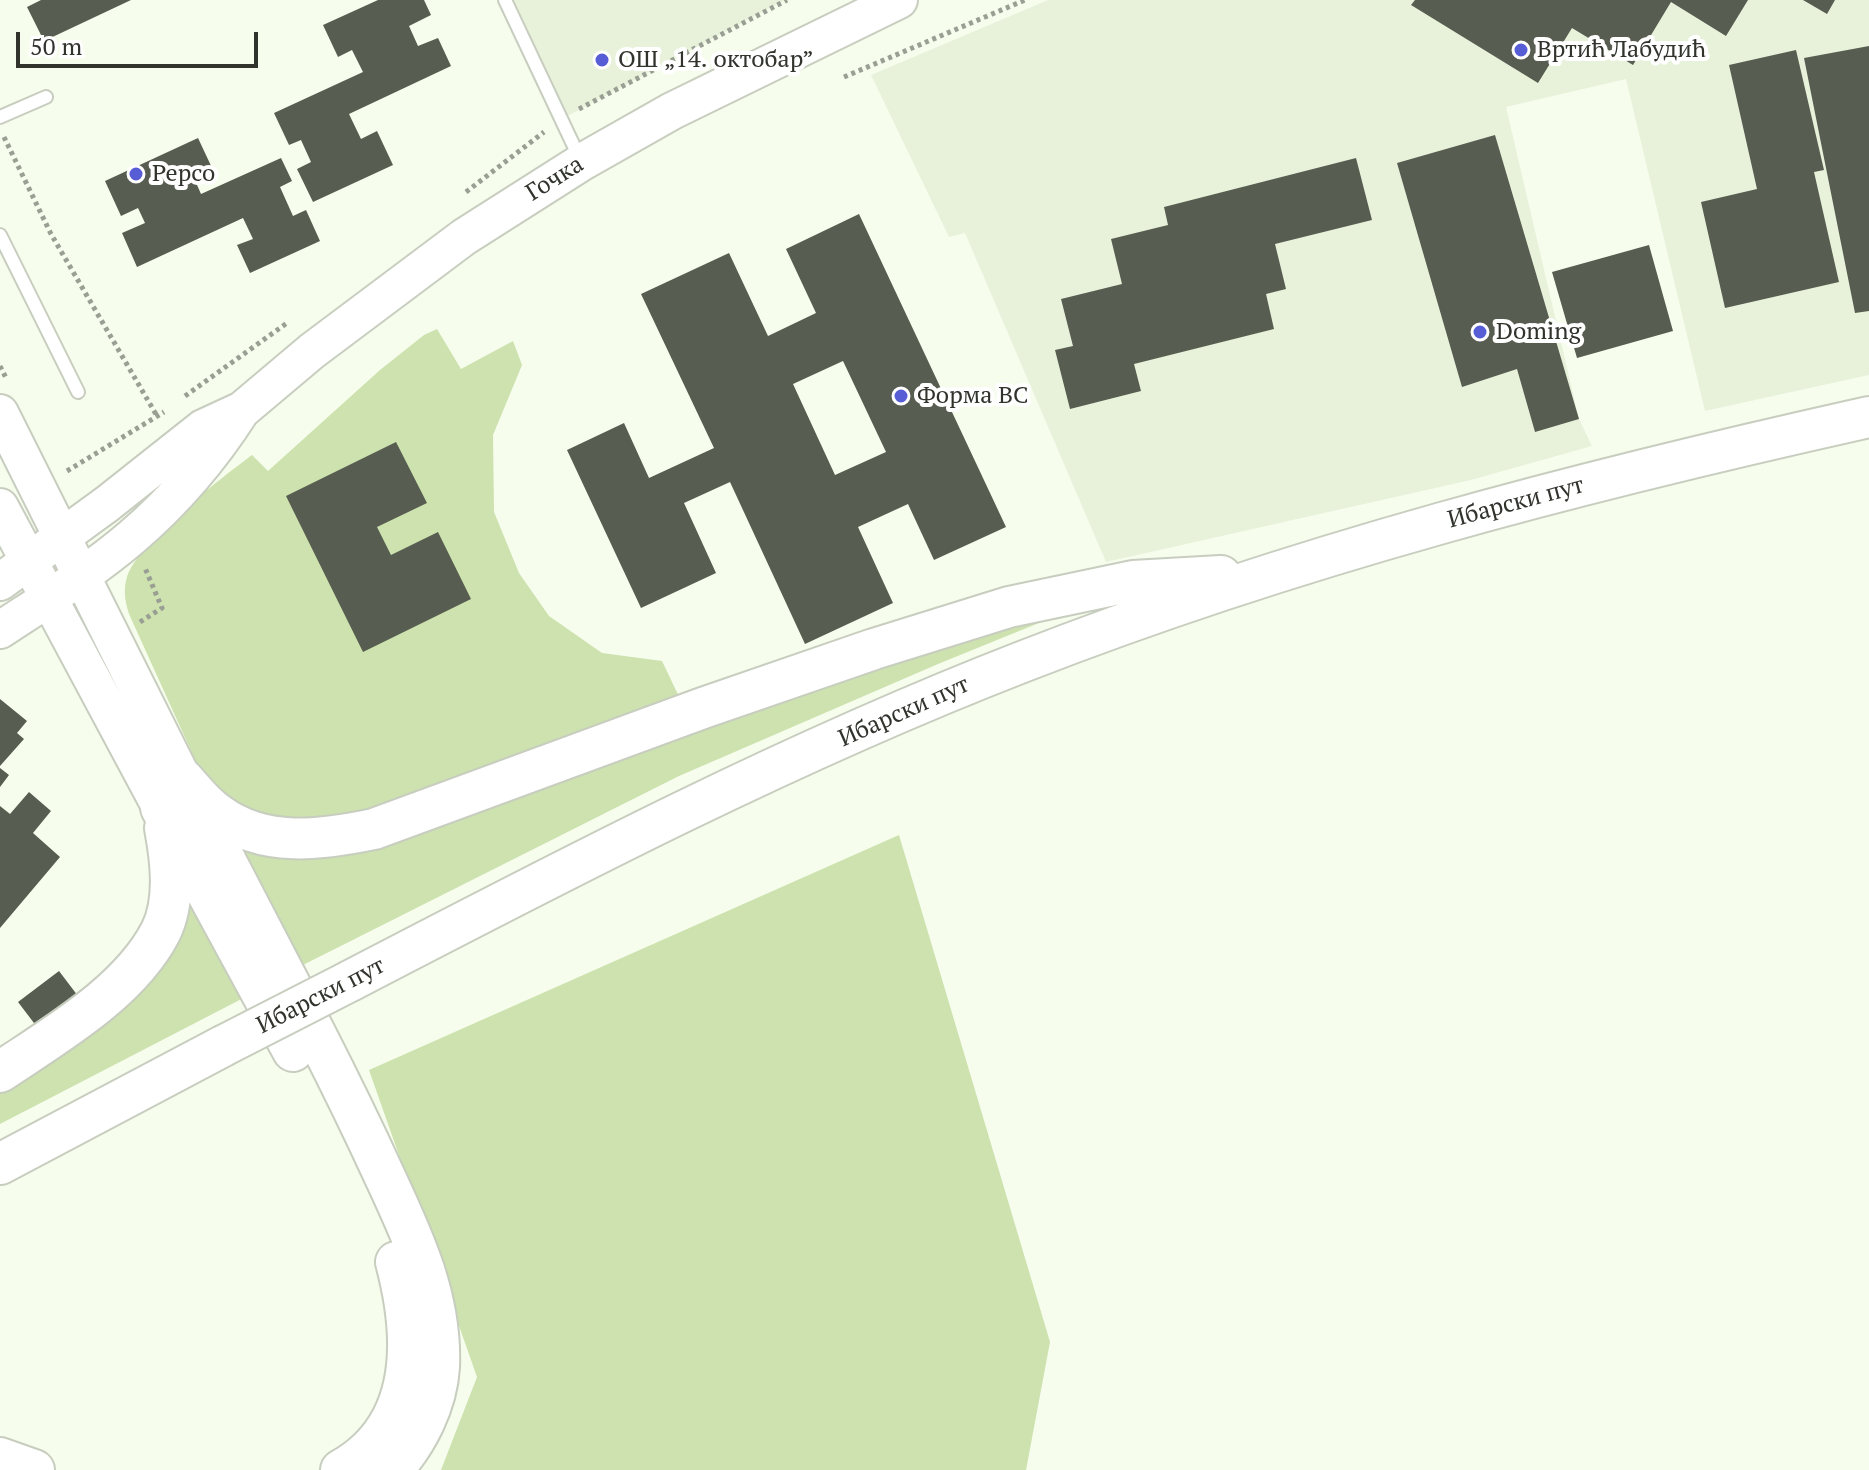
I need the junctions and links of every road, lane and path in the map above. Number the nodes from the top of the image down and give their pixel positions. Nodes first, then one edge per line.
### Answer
1 (505, 0) edge
2 (899, 0) edge
3 (1025, 0) edge
4 (844, 77) dead end
5 (46, 97) dead end
6 (0, 117) edge
7 (0, 129) edge
8 (582, 162) junction
9 (0, 235) edge
10 (78, 392) dead end
11 (242, 410) junction
12 (0, 413) edge
13 (157, 416) dead end
14 (1869, 417) edge
15 (0, 507) edge
16 (63, 535) junction
17 (131, 538) junction
18 (29, 560) junction
19 (82, 574) junction
20 (1270, 574) junction
21 (0, 582) edge
22 (49, 598) junction
23 (0, 630) edge
24 (114, 640) junction
25 (172, 794) junction
26 (0, 1072) edge
27 (92, 1116) junction
28 (0, 1164) edge
29 (0, 1182) edge
30 (0, 1458) edge
31 (34, 1470) edge
32 (341, 1470) edge
33 (392, 1470) edge

1 - 8 lane
2 - 8 street, Гочка
3 - 4 path
5 - 6 lane
7 - 13 path
8 - 11 street, Гочка
9 - 10 lane
11 - 16 street, Гочка
11 - 17 street, Гочка
12 - 16 street
14 - 20 main road, Ибарски пут
15 - 18 street
16 - 18 street, Гочка
16 - 19 street
17 - 19 street, Гочка
17 - 24 path
18 - 21 street, Гочка
18 - 22 street
19 - 22 street, Гочка
19 - 24 street
20 - 25 main road
20 - 27 main road, Ибарски пут, bridge
22 - 23 street, Гочка
22 - 25 street
24 - 25 street
25 - 26 main road
25 - 32 main road
25 - 33 main road
27 - 28 main road, Ибарски пут
27 - 29 main road
30 - 31 main road

